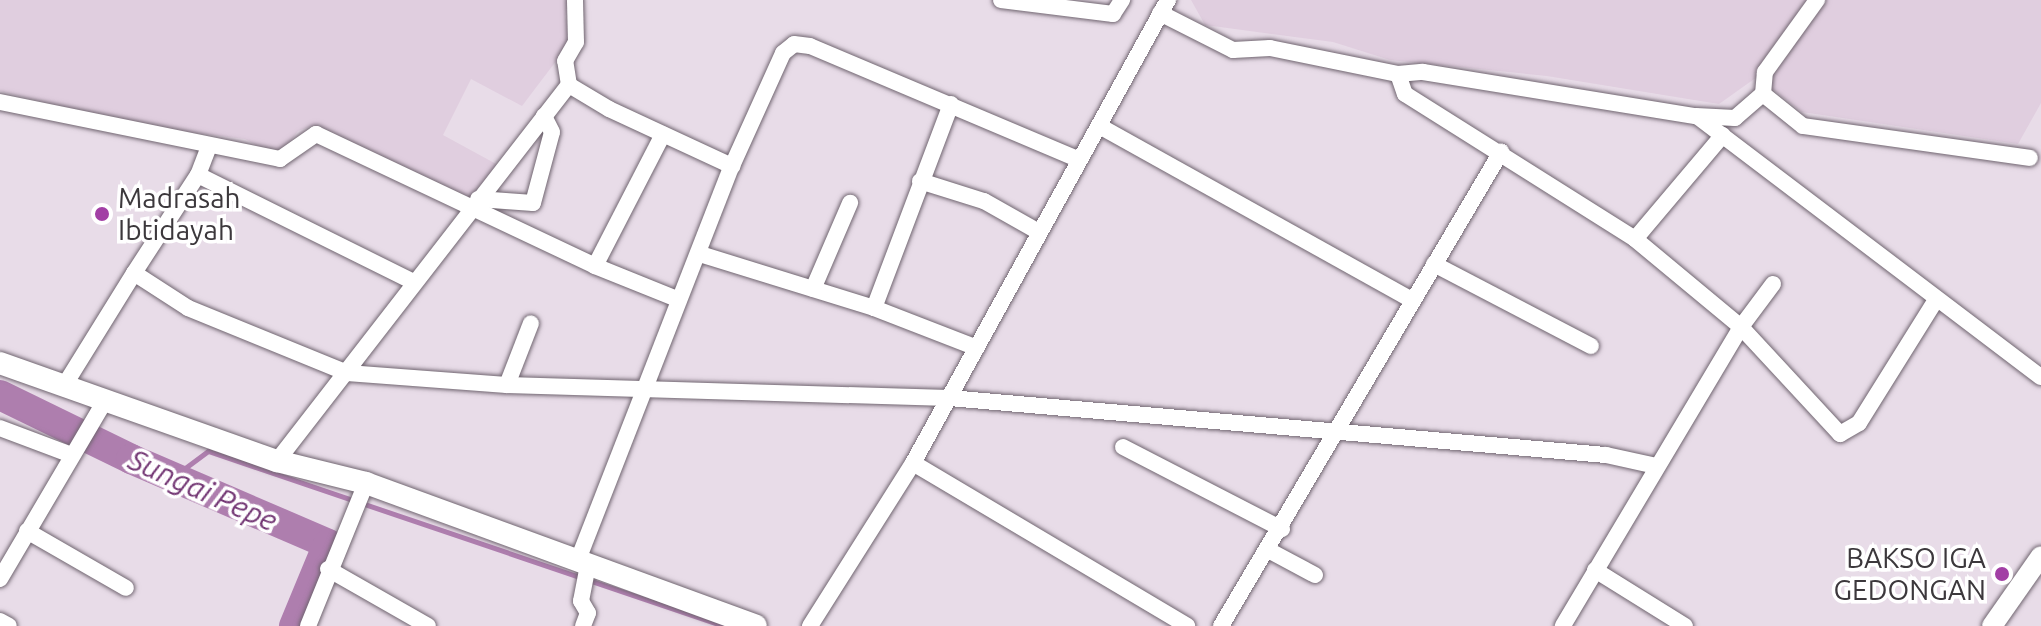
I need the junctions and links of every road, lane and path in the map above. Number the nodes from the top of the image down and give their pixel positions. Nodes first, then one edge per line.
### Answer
1 (575, 0) edge
2 (1001, 0) edge
3 (1122, 0) edge
4 (1817, 0) edge
5 (1164, 6) edge
6 (1398, 74) junction
7 (569, 85) junction
8 (1763, 94) junction
9 (0, 102) edge
10 (951, 104) junction
11 (544, 116) junction
12 (1696, 116) junction
13 (1101, 127) junction
14 (663, 134) junction
15 (1723, 135) junction
16 (209, 147) junction
17 (1501, 152) junction
18 (2030, 158) dead end
19 (1077, 159) junction
20 (732, 166) junction
21 (198, 175) junction
22 (920, 181) junction
23 (475, 202) junction
24 (850, 203) dead end
25 (1037, 231) junction
26 (1635, 239) junction
27 (700, 254) junction
28 (1434, 264) junction
29 (595, 266) junction
30 (134, 273) junction
31 (414, 282) junction
32 (1773, 284) dead end
33 (813, 289) junction
34 (677, 299) junction
35 (1936, 300) junction
36 (1413, 301) junction
37 (874, 308) junction
38 (531, 323) dead end
39 (1741, 327) junction
40 (1591, 346) dead end
41 (977, 348) junction
42 (0, 363) edge
43 (347, 373) junction
44 (2041, 377) edge
45 (507, 385) junction
46 (64, 386) junction
47 (646, 390) junction
48 (949, 398) junction
49 (100, 410) junction
50 (0, 428) edge
51 (1338, 430) junction
52 (1123, 447) dead end
53 (75, 451) junction
54 (277, 461) junction
55 (913, 463) junction
56 (1656, 466) junction
57 (365, 487) junction
58 (1282, 529) junction
59 (27, 531) junction
60 (1270, 551) junction
61 (2041, 556) edge
62 (5, 558) edge
63 (328, 569) junction
64 (1595, 570) junction
65 (585, 572) junction
66 (1315, 575) dead end
67 (0, 579) edge
68 (126, 588) dead end
69 (0, 621) edge
70 (9, 626) edge
71 (308, 626) edge
72 (428, 626) edge
73 (583, 626) edge
74 (756, 626) edge
75 (810, 626) edge
76 (1187, 626) edge
77 (1221, 626) edge
78 (1563, 626) edge
79 (1685, 626) edge
80 (1992, 626) edge

1 - 7 street
2 - 3 street
4 - 8 street
5 - 6 street
5 - 13 street
6 - 12 street
6 - 17 street
7 - 11 street
7 - 14 street
8 - 12 street
8 - 18 street
9 - 16 street
10 - 19 street
10 - 20 street
10 - 22 street
11 - 23 street
11 - 23 street
12 - 15 street
13 - 19 street
13 - 36 street
14 - 20 street
14 - 29 street
15 - 26 street
15 - 35 street
16 - 21 street
16 - 23 street
17 - 26 street
17 - 28 street
19 - 25 street
20 - 27 street
21 - 30 street
21 - 31 street
22 - 25 street
22 - 37 street
23 - 29 street
23 - 31 street
24 - 33 street
25 - 41 street
26 - 39 street
27 - 33 street
27 - 34 street
28 - 36 street
28 - 40 street
29 - 34 street
30 - 43 street
30 - 46 street
31 - 43 street
32 - 39 street
33 - 37 street
34 - 47 street
35 - 39 street
35 - 44 street
36 - 51 street
37 - 41 street
38 - 45 street
39 - 56 street
41 - 48 street
42 - 46 main road
43 - 45 street
43 - 54 street
45 - 47 street
46 - 49 main road
47 - 48 street
47 - 65 street
48 - 51 street
48 - 55 street
49 - 53 street
49 - 54 main road
50 - 53 street
51 - 56 street
51 - 58 street
52 - 58 street
53 - 59 street
54 - 57 main road
55 - 75 street
55 - 76 street
56 - 64 street
57 - 63 street
57 - 65 main road
58 - 60 street
59 - 62 street
59 - 68 street
60 - 66 street
60 - 77 street
61 - 80 street
62 - 67 street
63 - 71 street
63 - 72 street
64 - 78 street
64 - 79 street
65 - 73 street
65 - 74 main road
69 - 70 street

